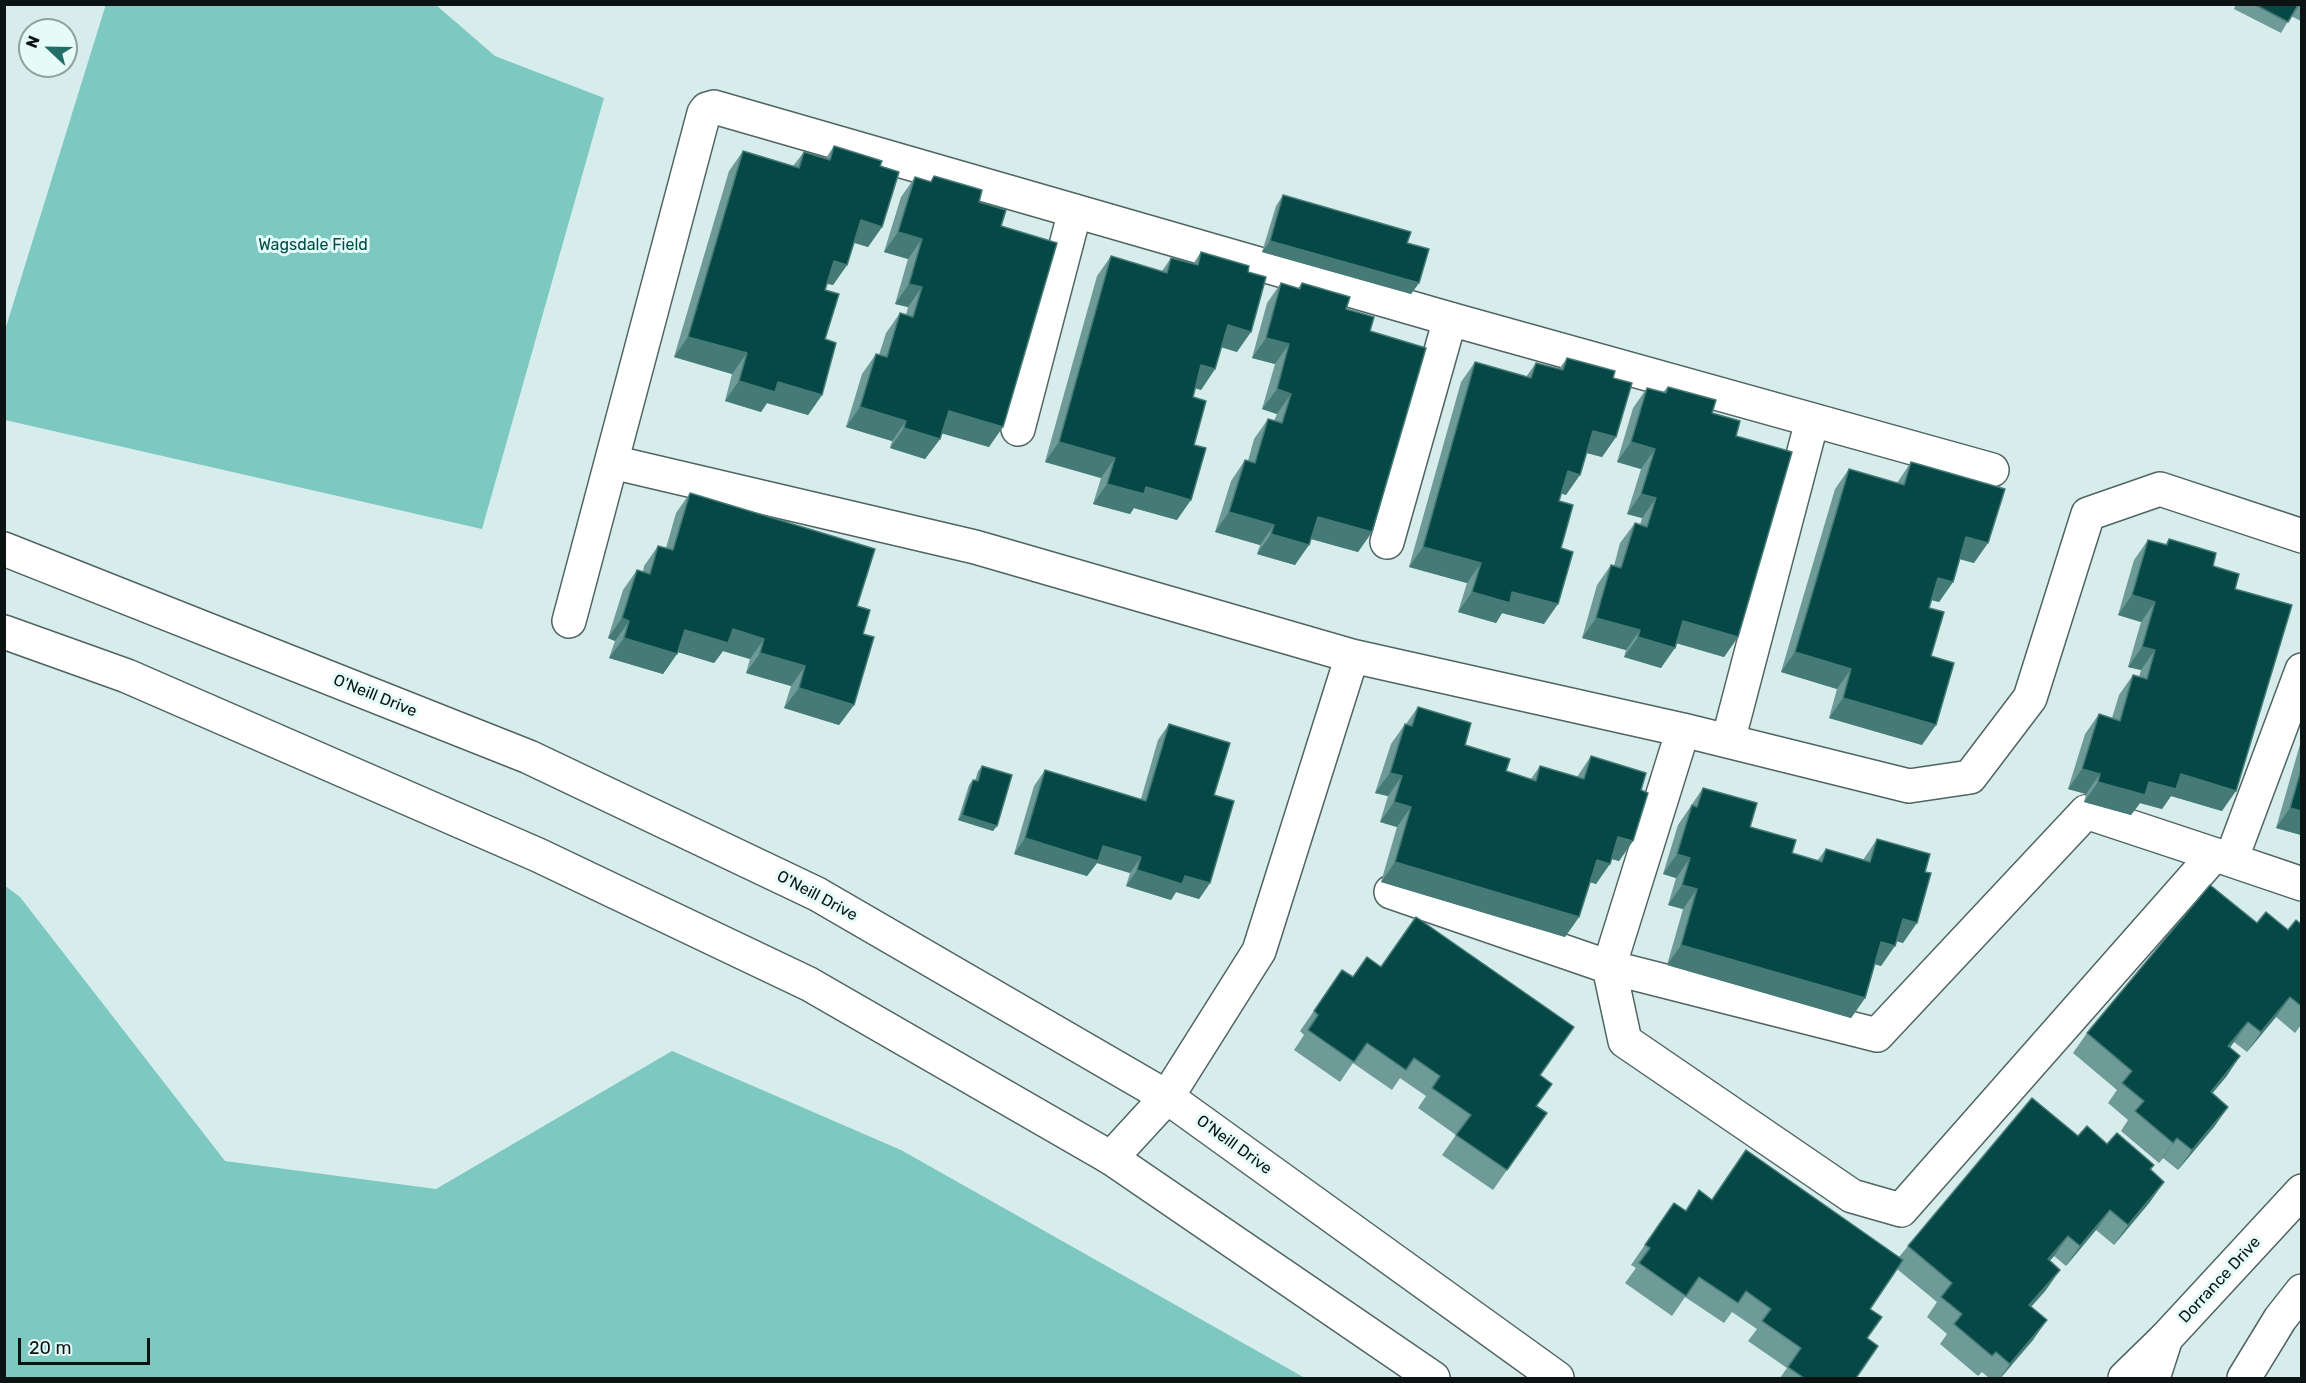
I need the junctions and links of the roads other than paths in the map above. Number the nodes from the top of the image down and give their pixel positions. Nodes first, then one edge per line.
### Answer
1 (1075, 211) junction
2 (1450, 319) junction
3 (1812, 421) junction
4 (1018, 429) dead end
5 (612, 462) junction
6 (1992, 470) dead end
7 (2301, 536) edge
8 (1387, 542) dead end
9 (4, 549) edge
10 (569, 621) dead end
11 (4, 632) edge
12 (1352, 656) junction
13 (2301, 669) edge
14 (1683, 730) junction
15 (1728, 741) junction
16 (2223, 857) junction
17 (2301, 884) edge
18 (1391, 892) dead end
19 (1610, 967) junction
20 (1167, 1096) junction
21 (1112, 1158) junction
22 (2301, 1191) edge
23 (2301, 1291) edge
24 (2166, 1338) junction
25 (1432, 1378) edge
26 (1557, 1378) edge
27 (2125, 1378) edge
28 (2153, 1378) edge
29 (2244, 1378) edge

1 - 2 street
1 - 4 street
1 - 5 street
2 - 3 street
2 - 8 street
3 - 6 street
3 - 15 street
5 - 10 street
5 - 12 street
7 - 15 street
9 - 20 street, O'Neill Drive
11 - 21 street
12 - 14 street
12 - 20 street
13 - 16 street
14 - 15 street
14 - 19 street
16 - 17 street
16 - 19 street
16 - 19 street
18 - 19 street
20 - 21 street
20 - 26 street, O'Neill Drive
21 - 25 street
22 - 24 street, Dorrance Drive
23 - 29 street
24 - 27 street
24 - 28 street, Dorrance Drive

